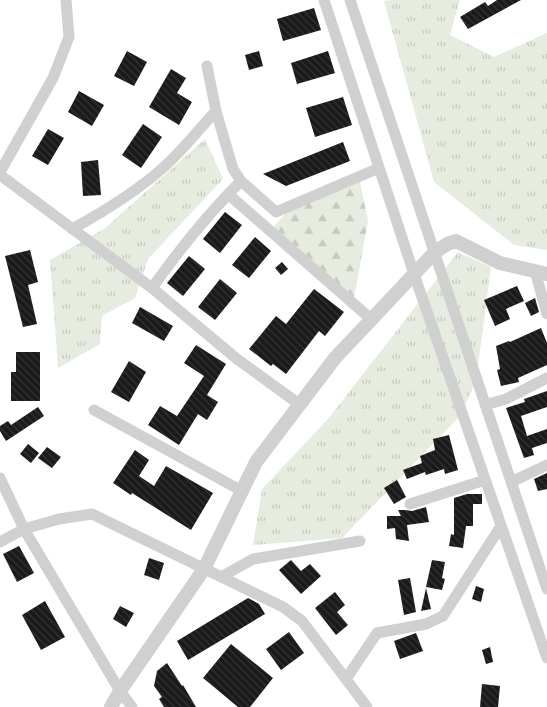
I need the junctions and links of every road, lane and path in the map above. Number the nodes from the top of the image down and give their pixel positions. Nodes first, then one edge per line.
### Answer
1 (66, 0) edge
2 (324, 0) edge
3 (350, 0) edge
4 (207, 66) dead end
5 (216, 111) junction
6 (379, 168) junction
7 (0, 174) edge
8 (240, 181) junction
9 (228, 194) junction
10 (72, 229) junction
11 (434, 253) junction
12 (541, 273) edge
13 (414, 274) junction
14 (152, 288) junction
15 (547, 314) edge
16 (371, 320) junction
17 (547, 378) edge
18 (299, 404) junction
19 (485, 405) junction
20 (94, 410) dead end
21 (547, 465) edge
22 (0, 478) edge
23 (486, 480) junction
24 (511, 482) junction
25 (242, 491) junction
26 (410, 504) dead end
27 (501, 526) junction
28 (24, 529) junction
29 (360, 541) dead end
30 (0, 542) edge
31 (204, 569) junction
32 (221, 577) junction
33 (547, 589) edge
34 (547, 658) edge
35 (346, 679) junction
36 (120, 691) junction
37 (111, 707) edge
38 (132, 707) edge
39 (367, 707) edge

1 - 7 street
2 - 6 street
3 - 11 street
4 - 5 street
5 - 8 street
5 - 10 street
6 - 8 street
6 - 13 street
7 - 10 street
8 - 9 street
9 - 14 street
9 - 16 street
10 - 14 street
11 - 12 street
11 - 13 street
11 - 19 street
12 - 15 street
13 - 16 street
13 - 23 street
14 - 18 street
16 - 18 street
17 - 19 street
18 - 25 street
19 - 24 street
20 - 25 street
21 - 24 street
22 - 28 street
23 - 26 street
23 - 27 street
24 - 33 street
25 - 31 street
27 - 34 street
27 - 35 street
28 - 30 street
28 - 31 street
28 - 36 street
29 - 32 street
31 - 32 street
31 - 36 street
32 - 35 street
35 - 39 street
36 - 37 street
36 - 38 street

